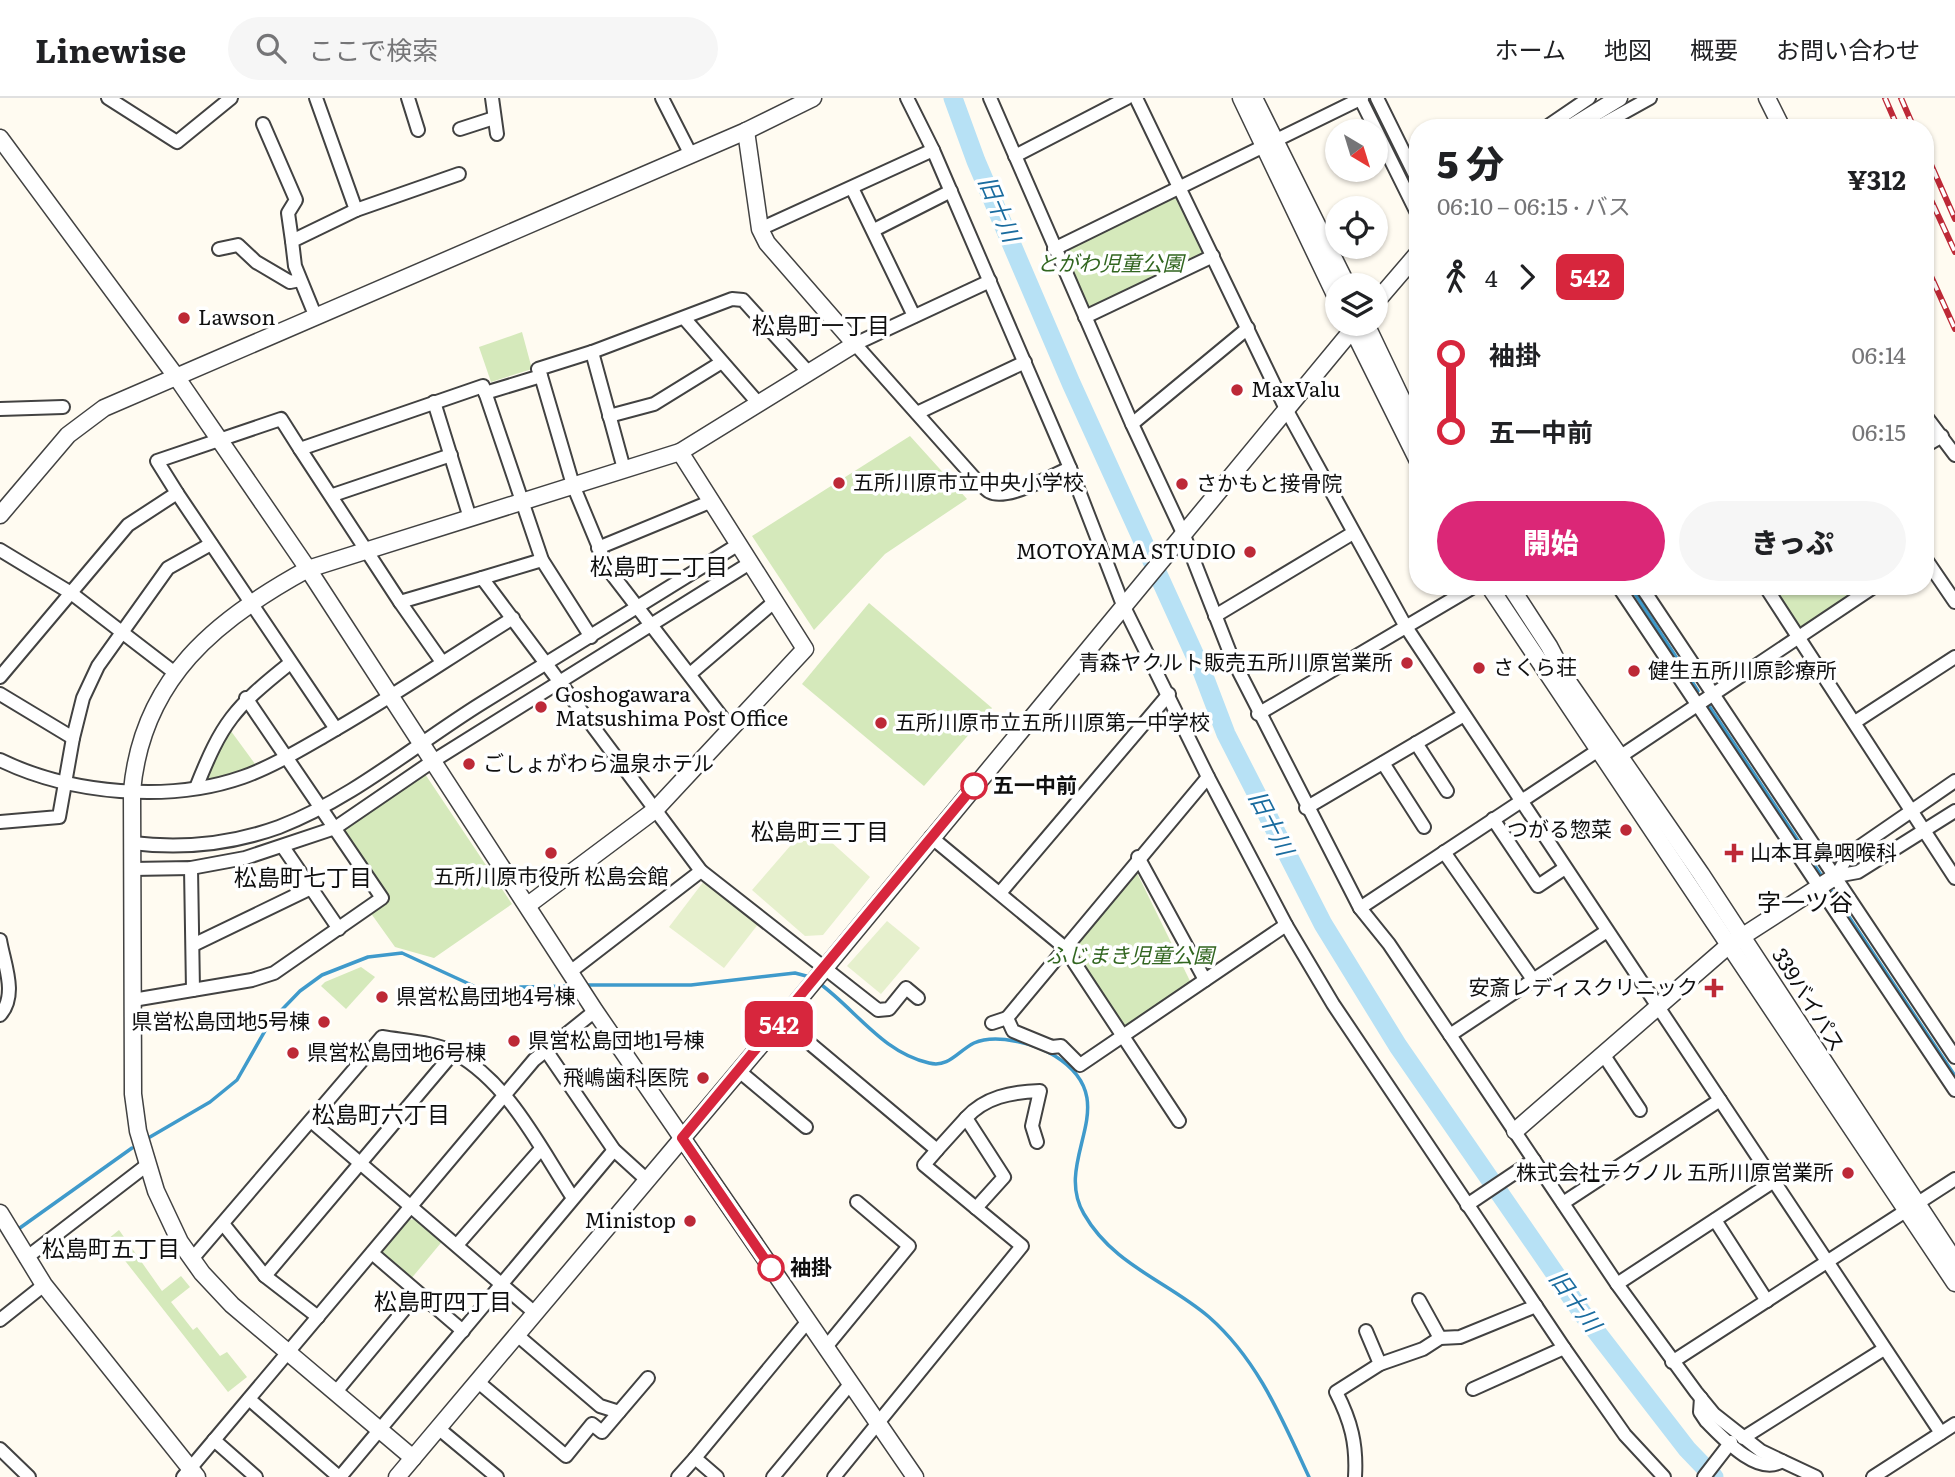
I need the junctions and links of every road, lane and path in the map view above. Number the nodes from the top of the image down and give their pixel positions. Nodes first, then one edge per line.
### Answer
1 (108, 98) edge
2 (231, 98) edge
3 (316, 98) edge
4 (408, 98) edge
5 (492, 98) edge
6 (662, 98) edge
7 (813, 98) edge
8 (907, 98) edge
9 (990, 98) edge
10 (1127, 98) edge
11 (1136, 98) edge
12 (1241, 98) edge
13 (1254, 98) edge
14 (1361, 98) edge
15 (1377, 98) edge
16 (1619, 98) edge
17 (1650, 98) edge
18 (1768, 98) edge
19 (1586, 99) edge
20 (494, 118) junction
21 (1558, 119) edge
22 (1585, 119) edge
23 (1614, 119) edge
24 (1778, 119) edge
25 (263, 124) dead end
26 (460, 129) dead end
27 (418, 130) dead end
28 (746, 131) junction
29 (497, 134) dead end
30 (0, 138) edge
31 (1270, 144) junction
32 (933, 150) junction
33 (691, 155) junction
34 (1015, 156) junction
35 (1409, 163) edge
36 (458, 174) dead end
37 (852, 188) junction
38 (1180, 188) junction
39 (950, 191) junction
40 (1409, 197) edge
41 (356, 210) junction
42 (760, 229) junction
43 (874, 230) junction
44 (292, 241) junction
45 (1054, 248) junction
46 (219, 249) dead end
47 (1213, 256) junction
48 (1409, 264) edge
49 (1326, 273) edge
50 (1340, 273) edge
51 (300, 280) junction
52 (990, 281) junction
53 (1388, 288) edge
54 (314, 315) junction
55 (914, 316) junction
56 (1085, 317) junction
57 (684, 318) junction
58 (1248, 328) junction
59 (1348, 336) edge
60 (1362, 336) edge
61 (1363, 336) edge
62 (855, 345) junction
63 (592, 352) junction
64 (722, 362) junction
65 (1025, 362) junction
66 (809, 373) junction
67 (175, 375) junction
68 (541, 376) junction
69 (485, 393) junction
70 (434, 402) junction
71 (759, 404) junction
72 (62, 407) dead end
73 (0, 409) edge
74 (1286, 409) junction
75 (917, 413) junction
76 (609, 416) junction
77 (1409, 417) edge
78 (1132, 424) junction
79 (1934, 426) edge
80 (1942, 436) junction
81 (219, 439) junction
82 (1409, 441) edge
83 (1934, 441) edge
84 (300, 449) junction
85 (680, 452) junction
86 (451, 455) junction
87 (1955, 455) edge
88 (1070, 468) junction
89 (624, 469) junction
90 (573, 485) junction
91 (177, 493) junction
92 (332, 495) junction
93 (712, 501) junction
94 (521, 502) junction
95 (0, 515) edge
96 (470, 518) junction
97 (1184, 533) junction
98 (1353, 533) junction
99 (211, 544) junction
100 (739, 544) junction
101 (598, 548) junction
102 (0, 550) edge
103 (367, 550) junction
104 (542, 560) junction
105 (750, 563) junction
106 (308, 569) junction
107 (1934, 571) edge
108 (482, 578) junction
109 (71, 593) junction
110 (1460, 595) edge
111 (1495, 595) edge
112 (1515, 595) edge
113 (1624, 595) edge
114 (1647, 595) edge
115 (1771, 595) edge
116 (1862, 595) edge
117 (1126, 601) junction
118 (400, 602) junction
119 (774, 602) junction
120 (1955, 602) edge
121 (249, 603) junction
122 (638, 607) junction
123 (1215, 616) junction
124 (513, 618) junction
125 (652, 625) junction
126 (1406, 627) junction
127 (121, 632) junction
128 (591, 637) junction
129 (1799, 637) junction
130 (1955, 657) edge
131 (442, 662) junction
132 (289, 664) junction
133 (546, 665) junction
134 (175, 673) junction
135 (690, 674) junction
136 (0, 677) edge
137 (560, 684) junction
138 (0, 694) edge
139 (1169, 694) junction
140 (1712, 695) junction
141 (391, 697) junction
142 (246, 698) junction
143 (1696, 706) junction
144 (1258, 714) junction
145 (1464, 715) junction
146 (1855, 722) junction
147 (336, 729) junction
148 (731, 729) junction
149 (73, 737) junction
150 (1416, 743) junction
151 (420, 744) junction
152 (1604, 746) junction
153 (287, 757) junction
154 (0, 760) edge
155 (1614, 760) junction
156 (433, 761) junction
157 (1383, 763) junction
158 (1208, 777) junction
159 (1955, 781) edge
160 (64, 785) junction
161 (196, 788) junction
162 (132, 791) junction
163 (1447, 791) dead end
164 (1521, 802) junction
165 (321, 807) junction
166 (1307, 808) junction
167 (655, 810) junction
168 (1910, 811) junction
169 (1955, 811) edge
170 (1493, 820) junction
171 (0, 822) edge
172 (1424, 827) dead end
173 (335, 828) junction
174 (1924, 831) junction
175 (240, 837) junction
176 (931, 837) junction
177 (132, 843) junction
178 (283, 847) junction
179 (1444, 852) junction
180 (1138, 857) junction
181 (245, 858) junction
182 (191, 868) junction
183 (1565, 868) junction
184 (132, 869) junction
185 (701, 871) junction
186 (1836, 876) junction
187 (1955, 878) edge
188 (1819, 886) junction
189 (311, 888) junction
190 (1000, 893) junction
191 (528, 905) junction
192 (1360, 908) junction
193 (1286, 925) junction
194 (339, 929) junction
195 (1607, 932) junction
196 (0, 940) edge
197 (1735, 940) junction
198 (193, 945) junction
199 (1064, 947) junction
200 (823, 969) junction
201 (572, 975) junction
202 (1532, 978) junction
203 (1205, 980) junction
204 (193, 990) junction
205 (918, 998) dead end
206 (133, 1000) junction
207 (1658, 1008) junction
208 (595, 1011) junction
209 (0, 1015) edge
210 (1007, 1018) junction
211 (782, 1020) junction
212 (992, 1023) dead end
213 (1123, 1034) junction
214 (1450, 1035) junction
215 (545, 1049) junction
216 (454, 1052) junction
217 (1603, 1054) junction
218 (1955, 1056) edge
219 (739, 1071) junction
220 (1955, 1090) edge
221 (505, 1094) junction
222 (1720, 1100) junction
223 (1640, 1110) dead end
224 (966, 1118) junction
225 (311, 1121) junction
226 (1179, 1121) dead end
227 (806, 1127) dead end
228 (1515, 1131) junction
229 (682, 1138) junction
230 (1037, 1142) dead end
231 (541, 1149) junction
232 (614, 1150) junction
233 (937, 1150) junction
234 (1534, 1160) junction
235 (362, 1162) junction
236 (147, 1166) junction
237 (1955, 1179) edge
238 (647, 1180) junction
239 (1774, 1181) junction
240 (573, 1198) junction
241 (857, 1202) dead end
242 (1470, 1203) junction
243 (1563, 1203) junction
244 (413, 1206) junction
245 (1912, 1207) junction
246 (976, 1208) junction
247 (1715, 1220) junction
248 (224, 1224) junction
249 (8, 1226) edge
250 (457, 1245) junction
251 (372, 1254) junction
252 (26, 1258) junction
253 (192, 1259) junction
254 (1955, 1261) edge
255 (1826, 1262) junction
256 (265, 1276) junction
257 (1955, 1283) edge
258 (1617, 1284) junction
259 (44, 1285) junction
260 (502, 1285) junction
261 (418, 1293) junction
262 (1419, 1300) dead end
263 (1767, 1301) junction
264 (1536, 1306) junction
265 (535, 1313) junction
266 (318, 1317) junction
267 (0, 1320) edge
268 (808, 1321) junction
269 (463, 1331) junction
270 (1366, 1331) dead end
271 (517, 1335) junction
272 (1440, 1338) junction
273 (826, 1347) junction
274 (1564, 1348) junction
275 (1884, 1349) junction
276 (288, 1353) junction
277 (1672, 1362) junction
278 (1380, 1364) junction
279 (648, 1378) dead end
280 (477, 1381) junction
281 (851, 1384) junction
282 (1473, 1389) dead end
283 (335, 1393) junction
284 (249, 1399) junction
285 (619, 1412) junction
286 (878, 1424) junction
287 (1955, 1424) edge
288 (438, 1428) junction
289 (380, 1431) junction
290 (1941, 1433) junction
291 (214, 1440) junction
292 (1734, 1442) junction
293 (0, 1449) edge
294 (695, 1458) junction
295 (406, 1471) edge
296 (190, 1474) edge
297 (29, 1477) edge
298 (256, 1477) edge
299 (340, 1477) edge
300 (497, 1477) edge
301 (678, 1477) edge
302 (717, 1477) edge
303 (772, 1477) edge
304 (834, 1477) edge
305 (915, 1477) edge
306 (1355, 1477) edge
307 (1664, 1477) edge
308 (1704, 1477) edge
309 (1816, 1477) edge
310 (1873, 1477) edge

1 - 2 street
3 - 41 street
4 - 27 street
5 - 20 street
6 - 33 street
7 - 28 street
8 - 32 street
9 - 34 street
10 - 34 street
11 - 38 street
12 - 31 street
13 - 31 street
14 - 31 street
14 - 40 street
15 - 35 street
16 - 22 street
17 - 23 street
18 - 24 street
19 - 21 street
20 - 26 street
20 - 29 street
25 - 44 street
28 - 33 street
28 - 42 street
30 - 67 street
31 - 38 street
31 - 49 street
31 - 50 street
32 - 37 street
32 - 39 street
33 - 54 street
34 - 45 street
36 - 41 street
37 - 42 street
37 - 43 street
38 - 45 street
38 - 47 street
39 - 43 street
39 - 52 street
41 - 44 street
42 - 62 street
43 - 55 street
44 - 51 street
45 - 56 street
46 - 51 street
47 - 56 street
47 - 58 street
48 - 53 street
51 - 54 street
52 - 55 street
52 - 65 street
54 - 67 street
55 - 62 street
56 - 78 street
57 - 63 street
57 - 64 street
57 - 66 street
58 - 74 street
58 - 78 street
59 - 74 street
60 - 82 street
61 - 77 street
62 - 66 street
62 - 75 street
63 - 68 street
63 - 76 street
64 - 71 street
64 - 76 street
65 - 75 street
65 - 88 street
66 - 71 street
67 - 81 street
67 - 95 street
68 - 69 street
68 - 90 street
69 - 70 street
69 - 94 street
70 - 84 street
70 - 86 street
71 - 85 street
72 - 73 street
74 - 97 street
74 - 98 street
75 - 88 street
76 - 89 street
78 - 97 street
79 - 80 street
80 - 83 street
80 - 87 street
81 - 84 street
81 - 91 street
81 - 106 street
84 - 92 street
85 - 89 street
85 - 93 street
86 - 92 street
86 - 96 street
88 - 117 street
89 - 90 street
90 - 94 street
90 - 101 street
91 - 99 street
91 - 109 street
92 - 103 street
93 - 100 street
93 - 101 street
94 - 96 street
94 - 104 street
96 - 103 street
97 - 117 street
97 - 123 street
98 - 123 street
98 - 126 street
99 - 121 street
99 - 127 street
100 - 105 street
100 - 122 street
101 - 122 street
102 - 109 street
103 - 106 street
103 - 118 street
104 - 108 street
104 - 128 street
105 - 119 street
105 - 125 street
106 - 121 street
106 - 141 street
107 - 120 street
108 - 118 street
108 - 124 street
109 - 127 street
109 - 136 street
110 - 126 street
111 - 152 street
112 - 152 street
113 - 143 street
114 - 140 street
115 - 129 street
116 - 129 street
117 - 139 street
117 - 176 street
118 - 131 street
119 - 135 street
119 - 148 street
121 - 132 street
121 - 134 street
122 - 125 street
122 - 128 street
123 - 144 street
124 - 131 street
124 - 133 street
125 - 135 street
125 - 137 street
126 - 144 street
126 - 145 street
127 - 134 street
127 - 149 street
128 - 133 street
129 - 140 street
129 - 146 street
130 - 146 street
131 - 141 street
132 - 142 street
132 - 147 street
133 - 137 street
133 - 151 street
134 - 162 street
135 - 148 street
137 - 156 street
137 - 167 street
138 - 149 street
139 - 158 street
139 - 190 street
140 - 143 street
140 - 186 street
141 - 147 street
141 - 151 street
142 - 153 street
142 - 161 street
143 - 155 street
143 - 188 street
144 - 166 street
145 - 150 street
145 - 164 street
146 - 168 street
147 - 153 street
148 - 167 street
149 - 160 street
150 - 157 street
150 - 163 street
151 - 156 street
151 - 165 street
152 - 155 street, 339バイパス
152 - 164 street
153 - 161 street
153 - 165 street
154 - 160 street
155 - 197 street, 339バイパス
156 - 173 street
156 - 191 street
157 - 166 street
157 - 172 street
158 - 180 street
158 - 193 street
159 - 168 street
160 - 162 street
160 - 171 street
161 - 162 street
162 - 177 street
164 - 170 street
164 - 183 street
165 - 173 street
165 - 175 street
166 - 192 street
167 - 185 street
167 - 191 street
168 - 174 street
168 - 186 street
169 - 174 street
170 - 179 street
170 - 183 street
173 - 178 street
173 - 194 street
174 - 186 street
174 - 187 street
175 - 177 street
175 - 181 street
176 - 190 street
176 - 200 street
177 - 184 street
178 - 181 street
178 - 189 street
179 - 192 street
179 - 202 street
180 - 199 street
180 - 203 street
181 - 182 street
182 - 184 street
182 - 198 street
183 - 195 street
184 - 206 street
185 - 200 street
185 - 201 street
186 - 188 street
186 - 218 street
188 - 197 street
188 - 220 street
189 - 194 street
189 - 198 street
190 - 199 street
191 - 201 street
192 - 214 street
193 - 203 street
193 - 242 street
194 - 204 street
195 - 202 street
195 - 207 street
196 - 209 street
197 - 207 street
197 - 245 street, 339バイパス
198 - 204 street
199 - 210 street
199 - 213 street
200 - 205 street
200 - 211 street
201 - 208 street
202 - 214 street
203 - 213 street
204 - 206 street
206 - 236 street
207 - 217 street
207 - 222 street
208 - 215 street
208 - 229 street
210 - 212 street
210 - 213 street
211 - 219 street
211 - 233 street
213 - 226 street
214 - 228 street
215 - 221 street
215 - 232 street
216 - 221 street
216 - 225 street
216 - 235 street
217 - 223 street
217 - 228 street
219 - 227 street
219 - 229 street
221 - 231 street
221 - 244 street
222 - 239 street
222 - 243 street
224 - 230 street
224 - 233 street
224 - 246 street
225 - 235 street
225 - 248 street
228 - 234 street
229 - 238 street
229 - 268 street
231 - 240 street
231 - 250 street
232 - 238 street
232 - 240 street
233 - 246 street
234 - 242 street
234 - 243 street
235 - 244 street
235 - 256 street
236 - 252 street
236 - 253 street
237 - 245 street
238 - 265 street
239 - 247 street
239 - 255 street
240 - 260 street
241 - 273 street
242 - 264 street
243 - 258 street
244 - 250 street
244 - 251 street
245 - 254 street, 339バイパス
245 - 255 street
245 - 257 street
246 - 286 street
247 - 258 street
247 - 263 street
248 - 253 street
248 - 256 street
249 - 252 street
250 - 260 street
251 - 261 street
251 - 266 street
252 - 259 street
253 - 276 street
255 - 263 street
255 - 275 street
256 - 266 street
258 - 277 street
259 - 267 street
259 - 296 street
260 - 265 street
260 - 269 street
261 - 269 street
261 - 283 street
262 - 272 street
263 - 277 street
264 - 272 street
264 - 274 street
265 - 271 street
266 - 276 street
268 - 273 street
268 - 294 street
269 - 289 street
270 - 278 street
271 - 280 street
271 - 285 street
272 - 278 street
273 - 281 street
274 - 282 street
274 - 307 street
275 - 290 street
275 - 292 street
276 - 283 street
276 - 284 street
277 - 292 street
278 - 306 street
279 - 285 street
280 - 285 street
280 - 288 street
281 - 286 street
281 - 303 street
283 - 289 street
284 - 291 street
284 - 299 street
286 - 304 street
286 - 305 street
287 - 290 street
288 - 295 street
288 - 300 street
289 - 295 street
289 - 299 street
290 - 310 street
291 - 296 street
291 - 298 street
292 - 308 street
292 - 309 street
293 - 297 street
294 - 301 street
294 - 302 street

